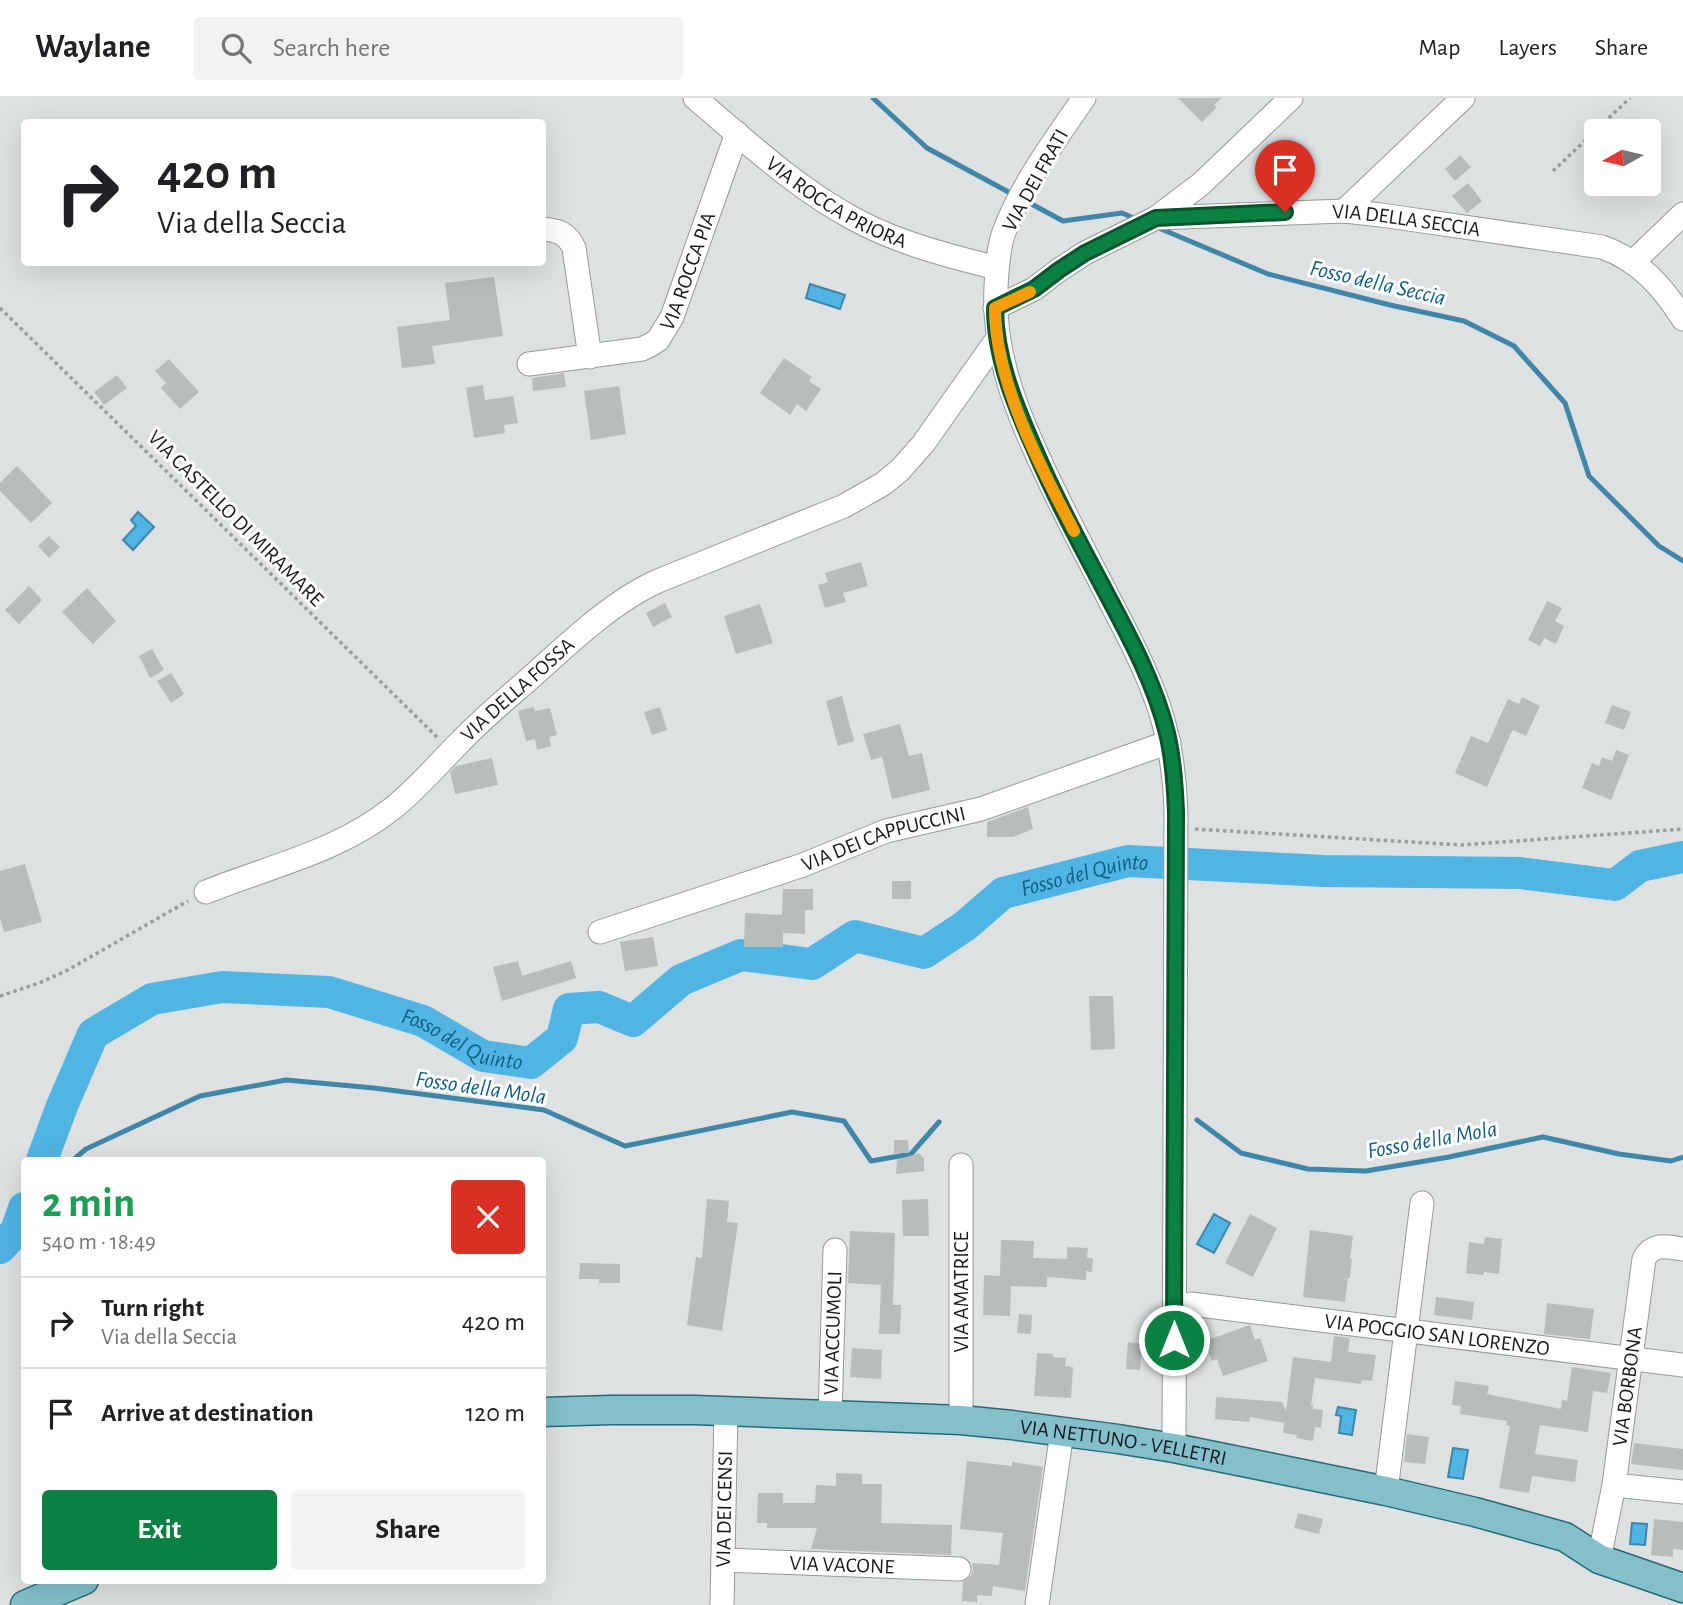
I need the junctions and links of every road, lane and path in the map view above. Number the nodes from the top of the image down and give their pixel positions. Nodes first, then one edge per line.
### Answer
1 (695, 98) edge
2 (1084, 98) edge
3 (1291, 98) edge
4 (1463, 98) edge
5 (1630, 98) edge
6 (737, 133) junction
7 (1553, 171) dead end
8 (1344, 211) junction
9 (1683, 214) edge
10 (1156, 218) junction
11 (546, 229) edge
12 (1633, 262) junction
13 (997, 268) junction
14 (0, 308) edge
15 (995, 308) junction
16 (1683, 319) edge
17 (998, 338) junction
18 (590, 357) junction
19 (529, 364) dead end
20 (1169, 742) junction
21 (451, 751) junction
22 (1683, 829) edge
23 (1175, 837) junction
24 (206, 892) joint
25 (600, 932) dead end
26 (0, 996) edge
27 (961, 1165) dead end
28 (1422, 1203) dead end
29 (1683, 1249) edge
30 (835, 1250) dead end
31 (1191, 1304) dead end
32 (1406, 1331) junction
33 (1631, 1359) junction
34 (1683, 1365) edge
35 (726, 1411) junction
36 (546, 1412) edge
37 (830, 1415) junction
38 (961, 1420) junction
39 (1062, 1432) junction
40 (1174, 1448) junction
41 (1614, 1485) junction
42 (1385, 1491) junction
43 (1683, 1492) edge
44 (1599, 1559) junction
45 (723, 1560) junction
46 (960, 1569) dead end
47 (75, 1584) edge
48 (1683, 1588) edge
49 (25, 1605) edge
50 (722, 1605) edge
51 (1037, 1605) edge

1 - 6 street, VIA ROCCA PRIORA
2 - 13 street, VIA DEI FRATI
3 - 10 street
4 - 8 street
5 - 7 path
6 - 13 street, VIA ROCCA PRIORA
6 - 18 street, VIA ROCCA PIA
8 - 10 street, VIA DELLA SECCIA
8 - 12 street, VIA DELLA SECCIA
9 - 12 street
10 - 15 street, VIA DELLA SECCIA
11 - 18 street
12 - 16 street, VIA DELLA SECCIA
13 - 15 street, VIA DEI FRATI
14 - 21 path, VIA CASTELLO DI MIRAMARE
15 - 17 street, VIA DEI FRATI
17 - 20 street, VIA DEI FRATI
17 - 21 street, VIA DELLA FOSSA
18 - 19 street, VIA ROCCA PIA
20 - 23 street, VIA DEI FRATI
20 - 25 street, VIA DEI CAPPUCCINI
21 - 24 street, VIA DELLA FOSSA
22 - 23 path
23 - 40 street, VIA DEI FRATI
24 - 26 path
27 - 38 street, VIA AMATRICE
28 - 32 street
29 - 33 street, VIA BORBONA
30 - 37 street, VIA ACCUMOLI
31 - 32 street, VIA POGGIO SAN LORENZO
32 - 33 street, VIA POGGIO SAN LORENZO
32 - 42 street
33 - 34 street, VIA POGGIO SAN LORENZO
33 - 41 street, VIA BORBONA
35 - 36 main road, VIA NETTUNO - VELLETRI
35 - 37 main road, VIA NETTUNO - VELLETRI
35 - 45 street, VIA DEI CENSI
37 - 38 main road, VIA NETTUNO - VELLETRI
38 - 39 main road, VIA NETTUNO - VELLETRI
39 - 40 main road, VIA NETTUNO - VELLETRI
39 - 51 street
40 - 42 main road, VIA NETTUNO - VELLETRI
41 - 43 street
41 - 44 street, VIA BORBONA
42 - 44 main road, VIA NETTUNO - VELLETRI
44 - 48 main road, VIA NETTUNO - VELLETRI
45 - 46 street, VIA VACONE
45 - 50 street, VIA DEI CENSI
47 - 49 main road

